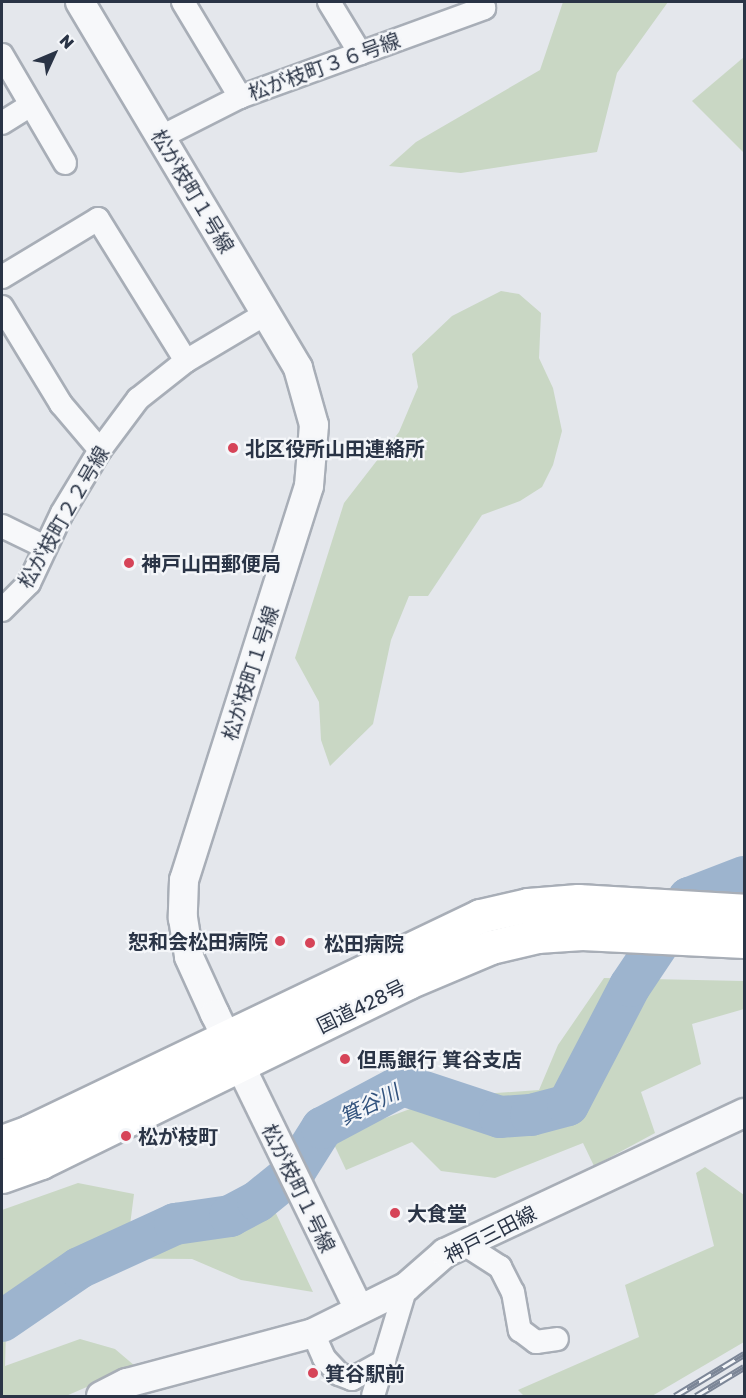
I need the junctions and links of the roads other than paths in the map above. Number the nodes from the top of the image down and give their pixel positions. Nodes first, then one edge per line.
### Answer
1 (80, 2) edge
2 (183, 2) edge
3 (329, 2) edge
4 (480, 2) edge
5 (360, 53) junction
6 (2, 55) edge
7 (240, 97) junction
8 (31, 105) junction
9 (2, 123) edge
10 (161, 137) junction
11 (65, 163) dead end
12 (2, 278) edge
13 (2, 307) edge
14 (265, 314) junction
15 (186, 361) junction
16 (100, 450) junction
17 (2, 526) edge
18 (45, 547) junction
19 (2, 610) edge
20 (740, 930) edge
21 (225, 1036) junction
22 (239, 1066) junction
23 (744, 1113) edge
24 (2, 1142) edge
25 (2, 1176) edge
26 (464, 1244) junction
27 (406, 1287) junction
28 (359, 1309) junction
29 (313, 1333) junction
30 (557, 1339) dead end
31 (384, 1361) junction
32 (101, 1396) edge
33 (373, 1396) edge

1 - 10 street, 松が枝町１号線
2 - 7 street
3 - 5 street
4 - 5 street, 松が枝町３６号線
5 - 7 street, 松が枝町３６号線
6 - 8 street
7 - 10 street, 松が枝町３６号線
8 - 9 street
8 - 11 street
10 - 14 street, 松が枝町１号線
12 - 15 street
13 - 16 street
14 - 15 street, 松が枝町２２号線
14 - 21 street, 松が枝町１号線
15 - 16 street, 松が枝町２２号線
16 - 18 street, 松が枝町２２号線
17 - 18 street
18 - 19 street, 松が枝町２２号線
20 - 21 highway, 国道428号
20 - 22 highway, 国道428号
21 - 22 street, 松が枝町１号線
21 - 24 highway, 国道428号
22 - 25 highway, 国道428号
22 - 28 street, 松が枝町１号線
23 - 26 street, 神戸三田線
26 - 27 street, 神戸三田線
26 - 30 street
27 - 28 street, 神戸三田線
27 - 31 street
28 - 29 street, 神戸三田線
29 - 31 street
29 - 32 street, 神戸三田線
31 - 33 street

